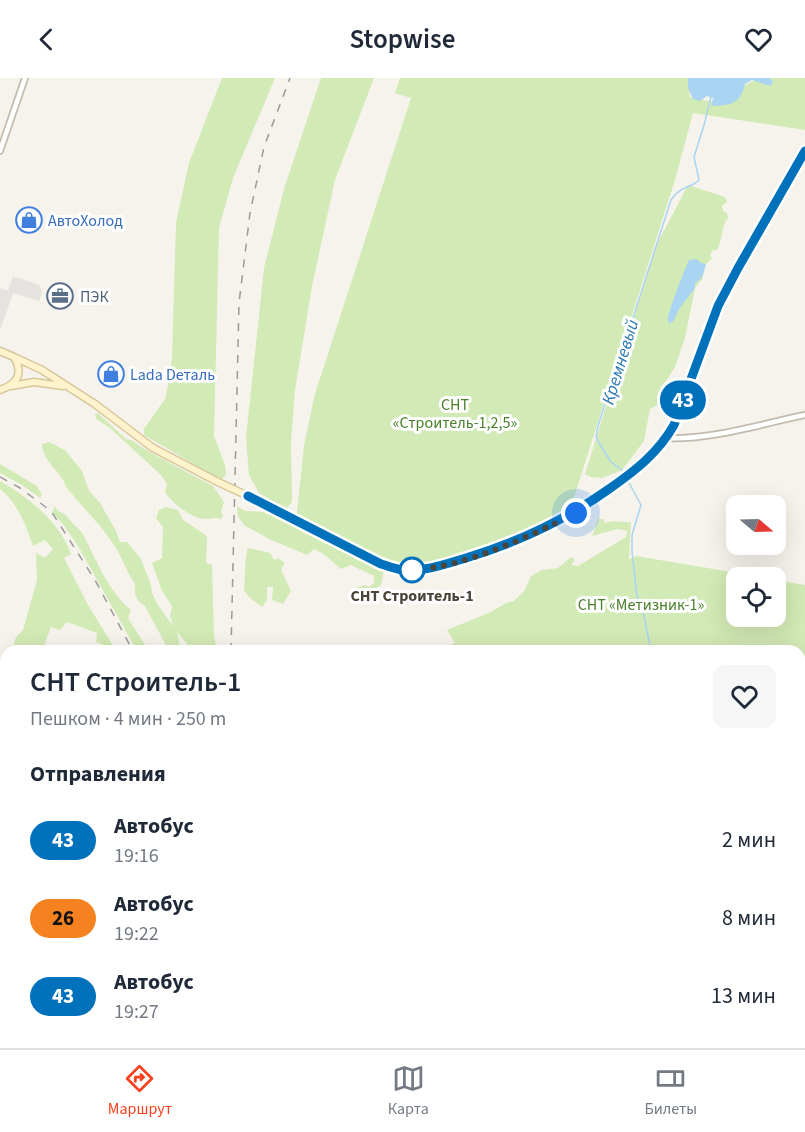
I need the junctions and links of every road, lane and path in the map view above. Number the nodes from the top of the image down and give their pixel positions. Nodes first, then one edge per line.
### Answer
1 (25, 78) edge
2 (0, 151) edge
3 (805, 151) edge
4 (0, 351) edge
5 (14, 357) junction
6 (10, 386) junction
7 (68, 387) junction
8 (0, 390) edge
9 (805, 415) edge
10 (667, 438) junction

1 - 2 street
3 - 10 main road
4 - 5 main road
5 - 6 main road
5 - 7 main road
6 - 7 main road
6 - 8 main road
7 - 10 main road, bridge
9 - 10 street

